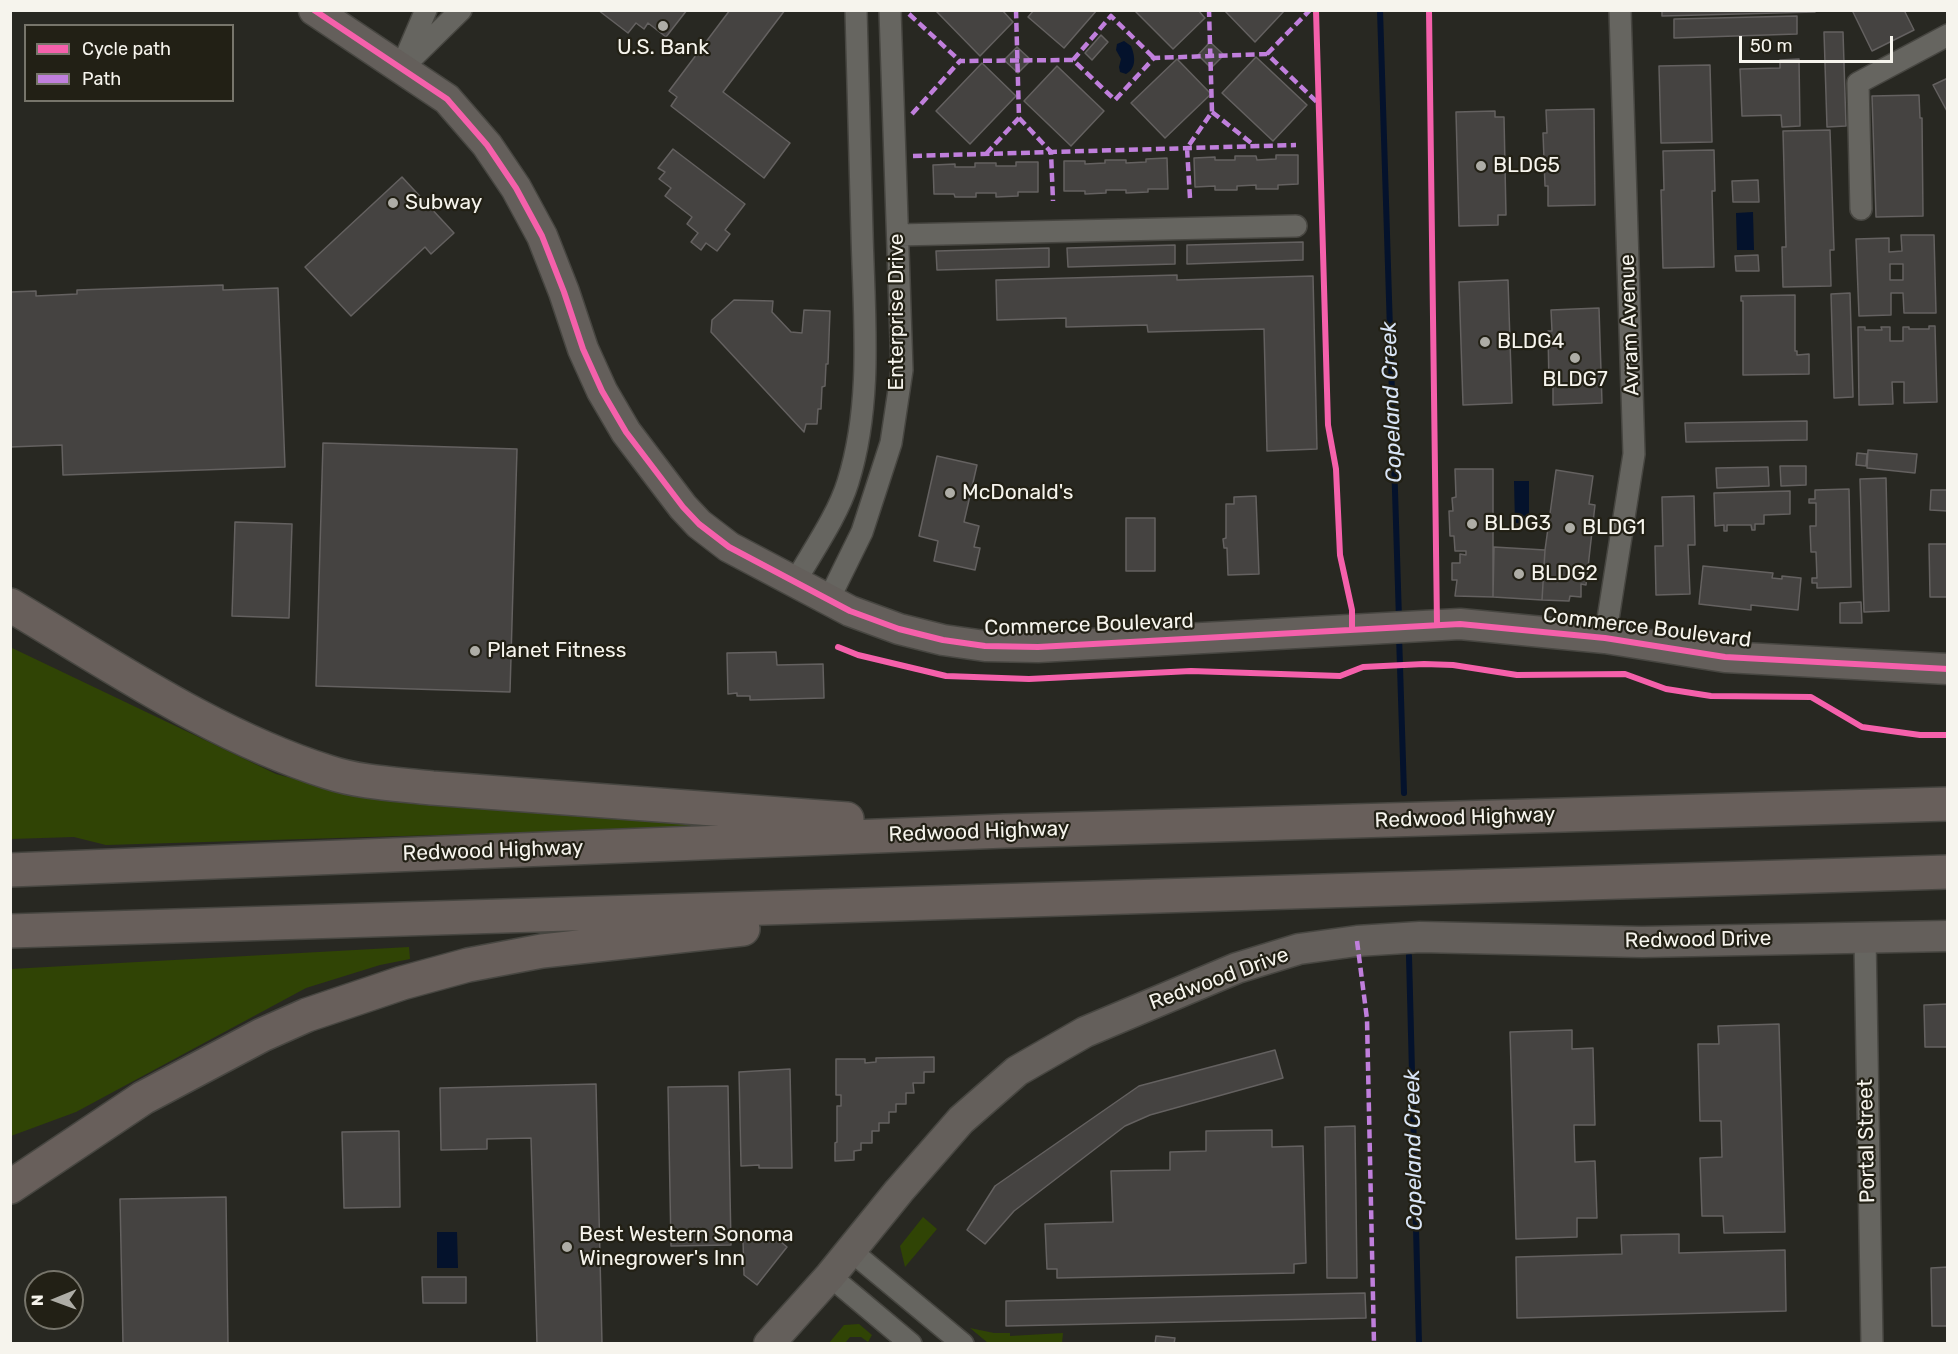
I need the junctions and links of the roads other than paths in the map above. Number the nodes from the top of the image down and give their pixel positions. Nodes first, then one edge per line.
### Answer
1 (314, 10) edge
2 (426, 10) edge
3 (461, 10) edge
4 (856, 10) edge
5 (890, 10) edge
6 (1620, 10) edge
7 (1947, 35) edge
8 (402, 68) junction
9 (1861, 209) dead end
10 (1296, 226) dead end
11 (898, 235) junction
12 (795, 582) junction
13 (828, 601) junction
14 (10, 605) edge
15 (1605, 638) junction
16 (1947, 669) edge
17 (1947, 804) edge
18 (1005, 831) junction
19 (10, 870) edge
20 (1947, 872) edge
21 (977, 902) junction
22 (10, 931) edge
23 (1947, 936) edge
24 (1864, 938) junction
25 (10, 1187) edge
26 (850, 1250) junction
27 (830, 1276) junction
28 (770, 1344) edge
29 (911, 1344) edge
30 (963, 1344) edge
31 (1872, 1344) edge

1 - 8 street, Commerce Boulevard
2 - 8 street
3 - 8 street
4 - 12 street, Enterprise Drive
5 - 11 street, Enterprise Drive
6 - 15 street, Avram Avenue
7 - 9 street
8 - 12 street, Commerce Boulevard
10 - 11 street
11 - 13 street, Enterprise Drive
12 - 13 street, Commerce Boulevard
13 - 15 street, Commerce Boulevard
14 - 18 highway
15 - 16 street, Commerce Boulevard
17 - 18 highway, Redwood Highway
18 - 19 highway, Redwood Highway
20 - 21 highway
21 - 22 highway
21 - 25 highway
23 - 24 street, Redwood Drive
24 - 26 street, Redwood Drive
24 - 31 street, Portal Street
26 - 27 street, Redwood Drive
26 - 30 street
27 - 28 street, Redwood Drive
27 - 29 street

